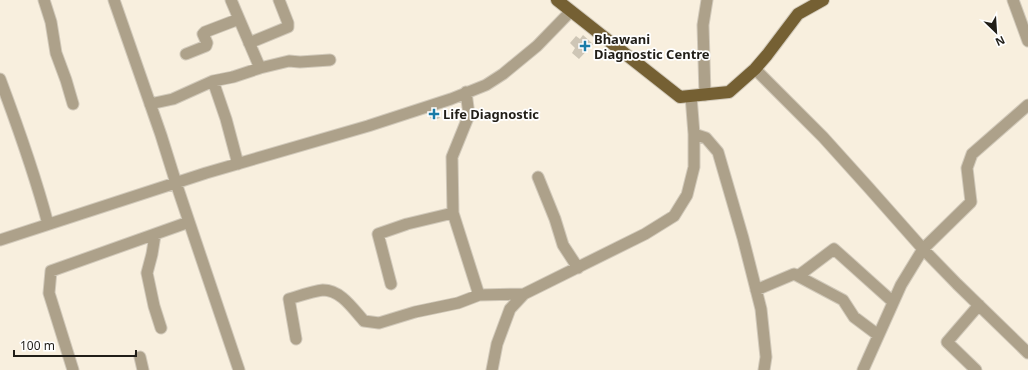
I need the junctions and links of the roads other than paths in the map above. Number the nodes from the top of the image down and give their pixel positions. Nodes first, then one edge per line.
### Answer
1 (44, 0) edge
2 (114, 0) edge
3 (231, 0) edge
4 (279, 0) edge
5 (557, 0) edge
6 (707, 0) edge
7 (823, 0) edge
8 (1013, 0) edge
9 (571, 12) junction
10 (239, 19) junction
11 (1028, 41) edge
12 (249, 42) junction
13 (186, 54) dead end
14 (330, 60) dead end
15 (260, 68) junction
16 (755, 69) junction
17 (0, 79) edge
18 (213, 81) junction
19 (466, 92) junction
20 (705, 95) junction
21 (691, 96) junction
22 (73, 104) dead end
23 (150, 104) junction
24 (1028, 105) edge
25 (694, 134) junction
26 (238, 164) junction
27 (538, 177) dead end
28 (176, 183) junction
29 (453, 213) junction
30 (189, 222) junction
31 (48, 224) junction
32 (155, 235) junction
33 (0, 240) edge
34 (923, 249) junction
35 (578, 268) junction
36 (798, 276) junction
37 (391, 284) dead end
38 (756, 290) junction
39 (524, 294) junction
40 (479, 295) junction
41 (893, 302) junction
42 (979, 305) junction
43 (161, 328) dead end
44 (878, 335) junction
45 (296, 339) dead end
46 (1028, 353) edge
47 (140, 358) dead end
48 (73, 370) edge
49 (143, 370) edge
50 (240, 370) edge
51 (492, 370) edge
52 (764, 370) edge
53 (863, 370) edge
54 (976, 370) edge

1 - 22 street
2 - 23 street
3 - 10 street
4 - 12 street
5 - 9 main road
6 - 20 street
7 - 16 main road
8 - 11 street
9 - 19 street
9 - 21 main road
10 - 12 street
10 - 13 street
12 - 15 street
14 - 15 street
15 - 18 street
16 - 20 main road
16 - 34 street
17 - 31 street
18 - 23 street
18 - 26 street
19 - 26 street
19 - 29 street
20 - 21 main road
21 - 25 street
23 - 28 street
24 - 34 street
25 - 35 street
25 - 38 street
26 - 28 street
27 - 35 street
28 - 30 street
28 - 31 street
29 - 37 street
29 - 40 street
30 - 32 street
30 - 50 street
31 - 33 street
32 - 43 street
32 - 48 street
34 - 41 street
34 - 42 street
35 - 39 street
36 - 38 street
36 - 41 street
36 - 44 street
38 - 52 street
39 - 40 street
39 - 51 street
40 - 45 street
41 - 44 street
42 - 46 street
42 - 54 street
44 - 53 street
47 - 49 street

